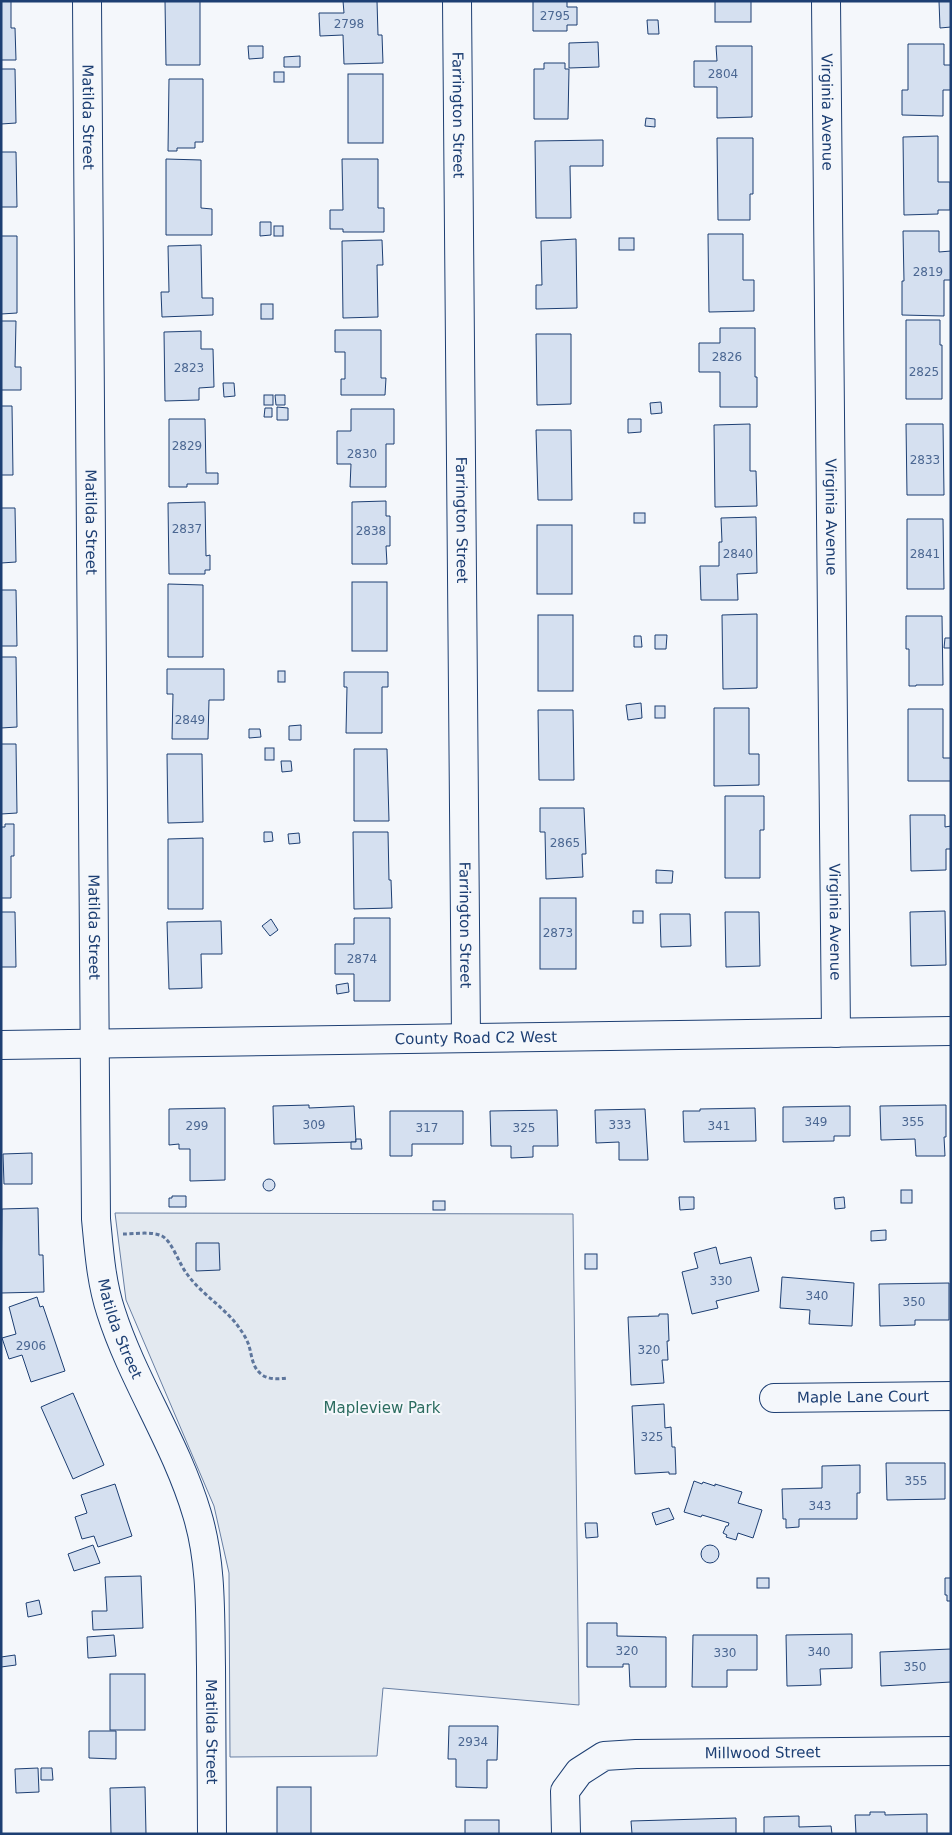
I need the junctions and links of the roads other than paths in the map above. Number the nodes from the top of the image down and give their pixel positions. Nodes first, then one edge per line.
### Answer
1 (87, 1) edge
2 (457, 1) edge
3 (826, 1) edge
4 (951, 1031) edge
5 (836, 1033) junction
6 (466, 1038) junction
7 (94, 1044) junction
8 (1, 1045) edge
9 (951, 1396) edge
10 (774, 1398) dead end
11 (951, 1751) edge
12 (212, 1834) edge
13 (566, 1834) edge

1 - 7 street, Matilda Street
2 - 6 street, Farrington Street
3 - 5 street, Virginia Avenue
4 - 5 street, County Road C2 West
5 - 6 street, County Road C2 West
6 - 7 street, County Road C2 West
7 - 8 street, County Road C2 West
7 - 12 street, Matilda Street
9 - 10 street, Maple Lane Court
11 - 13 street, Millwood Street

